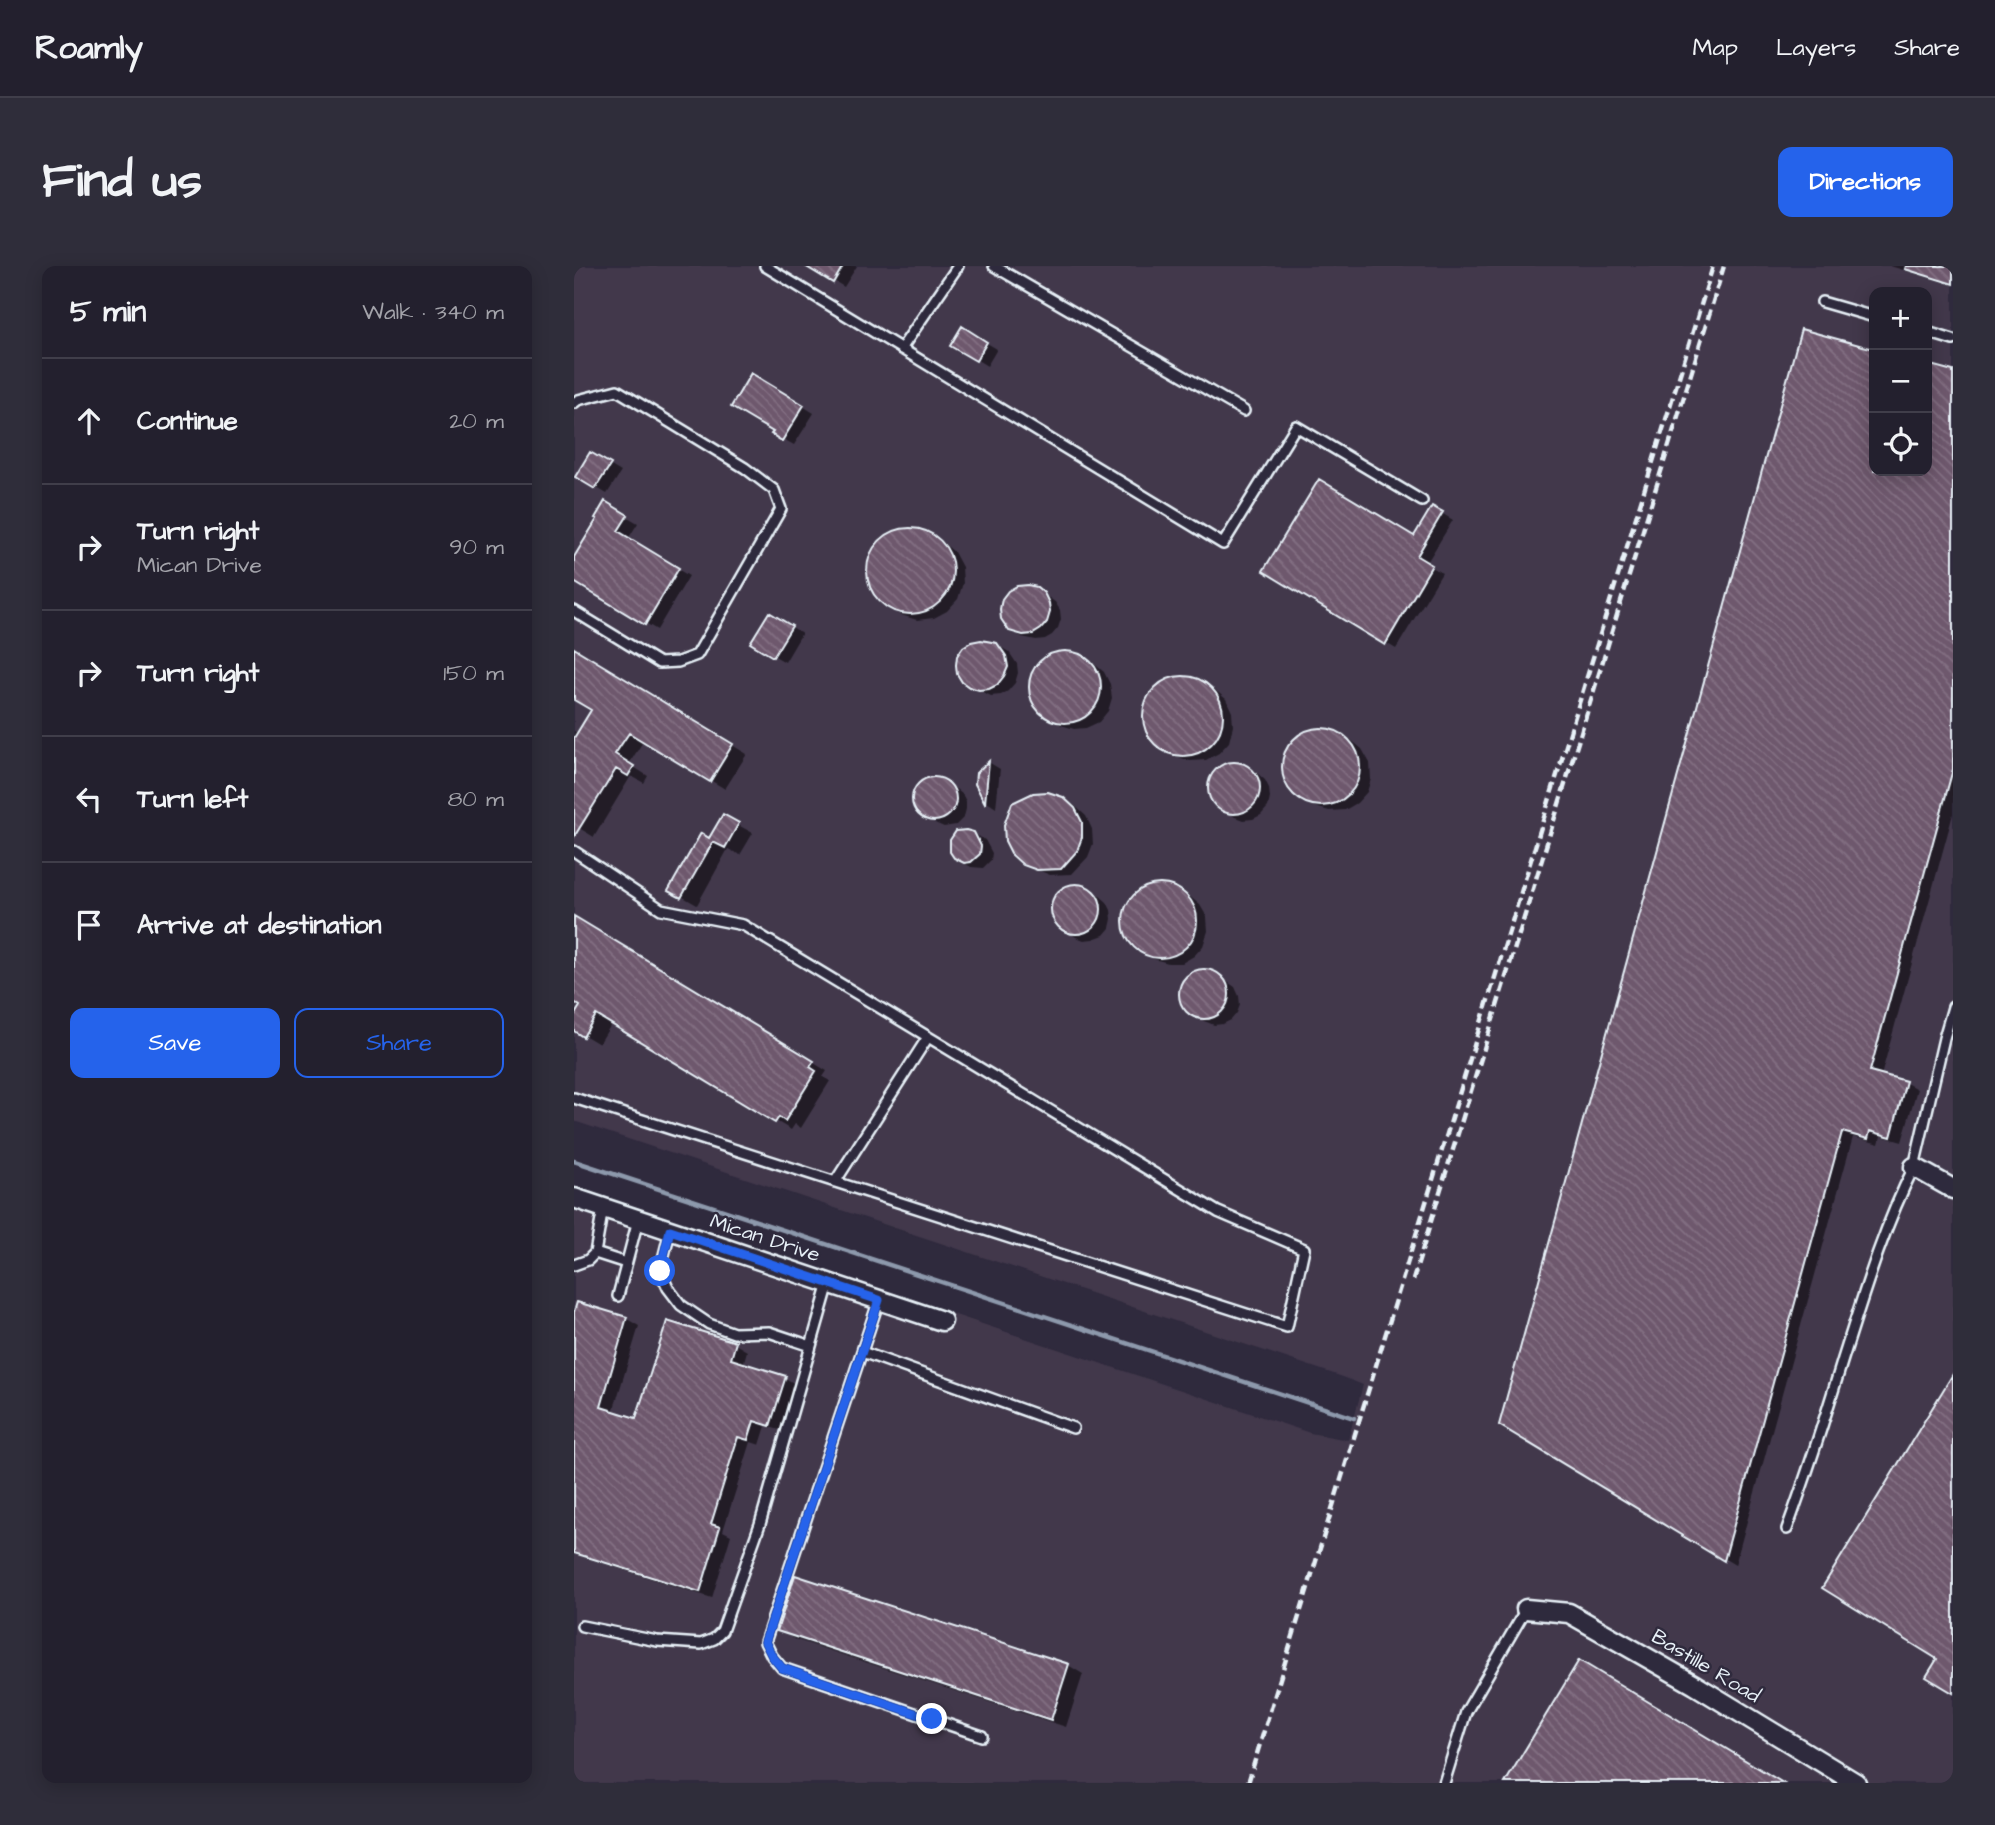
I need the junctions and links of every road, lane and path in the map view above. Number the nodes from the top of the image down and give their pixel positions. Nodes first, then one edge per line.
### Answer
1 (765, 266) edge
2 (958, 266) edge
3 (994, 266) edge
4 (1822, 302) dead end
5 (1869, 316) edge
6 (1932, 334) edge
7 (1953, 340) edge
8 (901, 349) junction
9 (574, 403) edge
10 (1244, 411) dead end
11 (1422, 501) dead end
12 (574, 611) edge
13 (574, 851) edge
14 (1953, 1007) edge
15 (928, 1037) junction
16 (574, 1098) edge
17 (1914, 1167) junction
18 (835, 1182) junction
19 (1953, 1189) edge
20 (574, 1198) edge
21 (603, 1208) junction
22 (638, 1220) junction
23 (670, 1230) junction
24 (595, 1253) junction
25 (626, 1263) junction
26 (574, 1265) edge
27 (829, 1283) junction
28 (618, 1296) dead end
29 (879, 1300) junction
30 (942, 1321) dead end
31 (811, 1346) junction
32 (862, 1352) junction
33 (1073, 1428) dead end
34 (1787, 1530) dead end
35 (1526, 1609) joint
36 (582, 1626) dead end
37 (982, 1736) dead end
38 (1444, 1783) edge
39 (1856, 1783) edge

1 - 8 lane
2 - 8 lane
3 - 10 lane
4 - 5 lane
6 - 7 lane
8 - 11 lane
9 - 12 lane
13 - 15 lane
14 - 17 lane
15 - 18 lane
15 - 18 lane
16 - 18 lane
17 - 19 street
17 - 34 lane
20 - 21 street, Mican Drive
21 - 22 street, Mican Drive
21 - 24 lane
22 - 23 street, Mican Drive
22 - 25 lane
23 - 27 street, Mican Drive
23 - 31 lane
24 - 25 lane
24 - 26 lane
25 - 28 lane
27 - 29 street, Mican Drive
27 - 31 lane
29 - 30 street, Mican Drive
29 - 32 lane
31 - 36 lane
32 - 33 lane
32 - 37 lane
35 - 38 lane
35 - 39 street, Bastille Road

